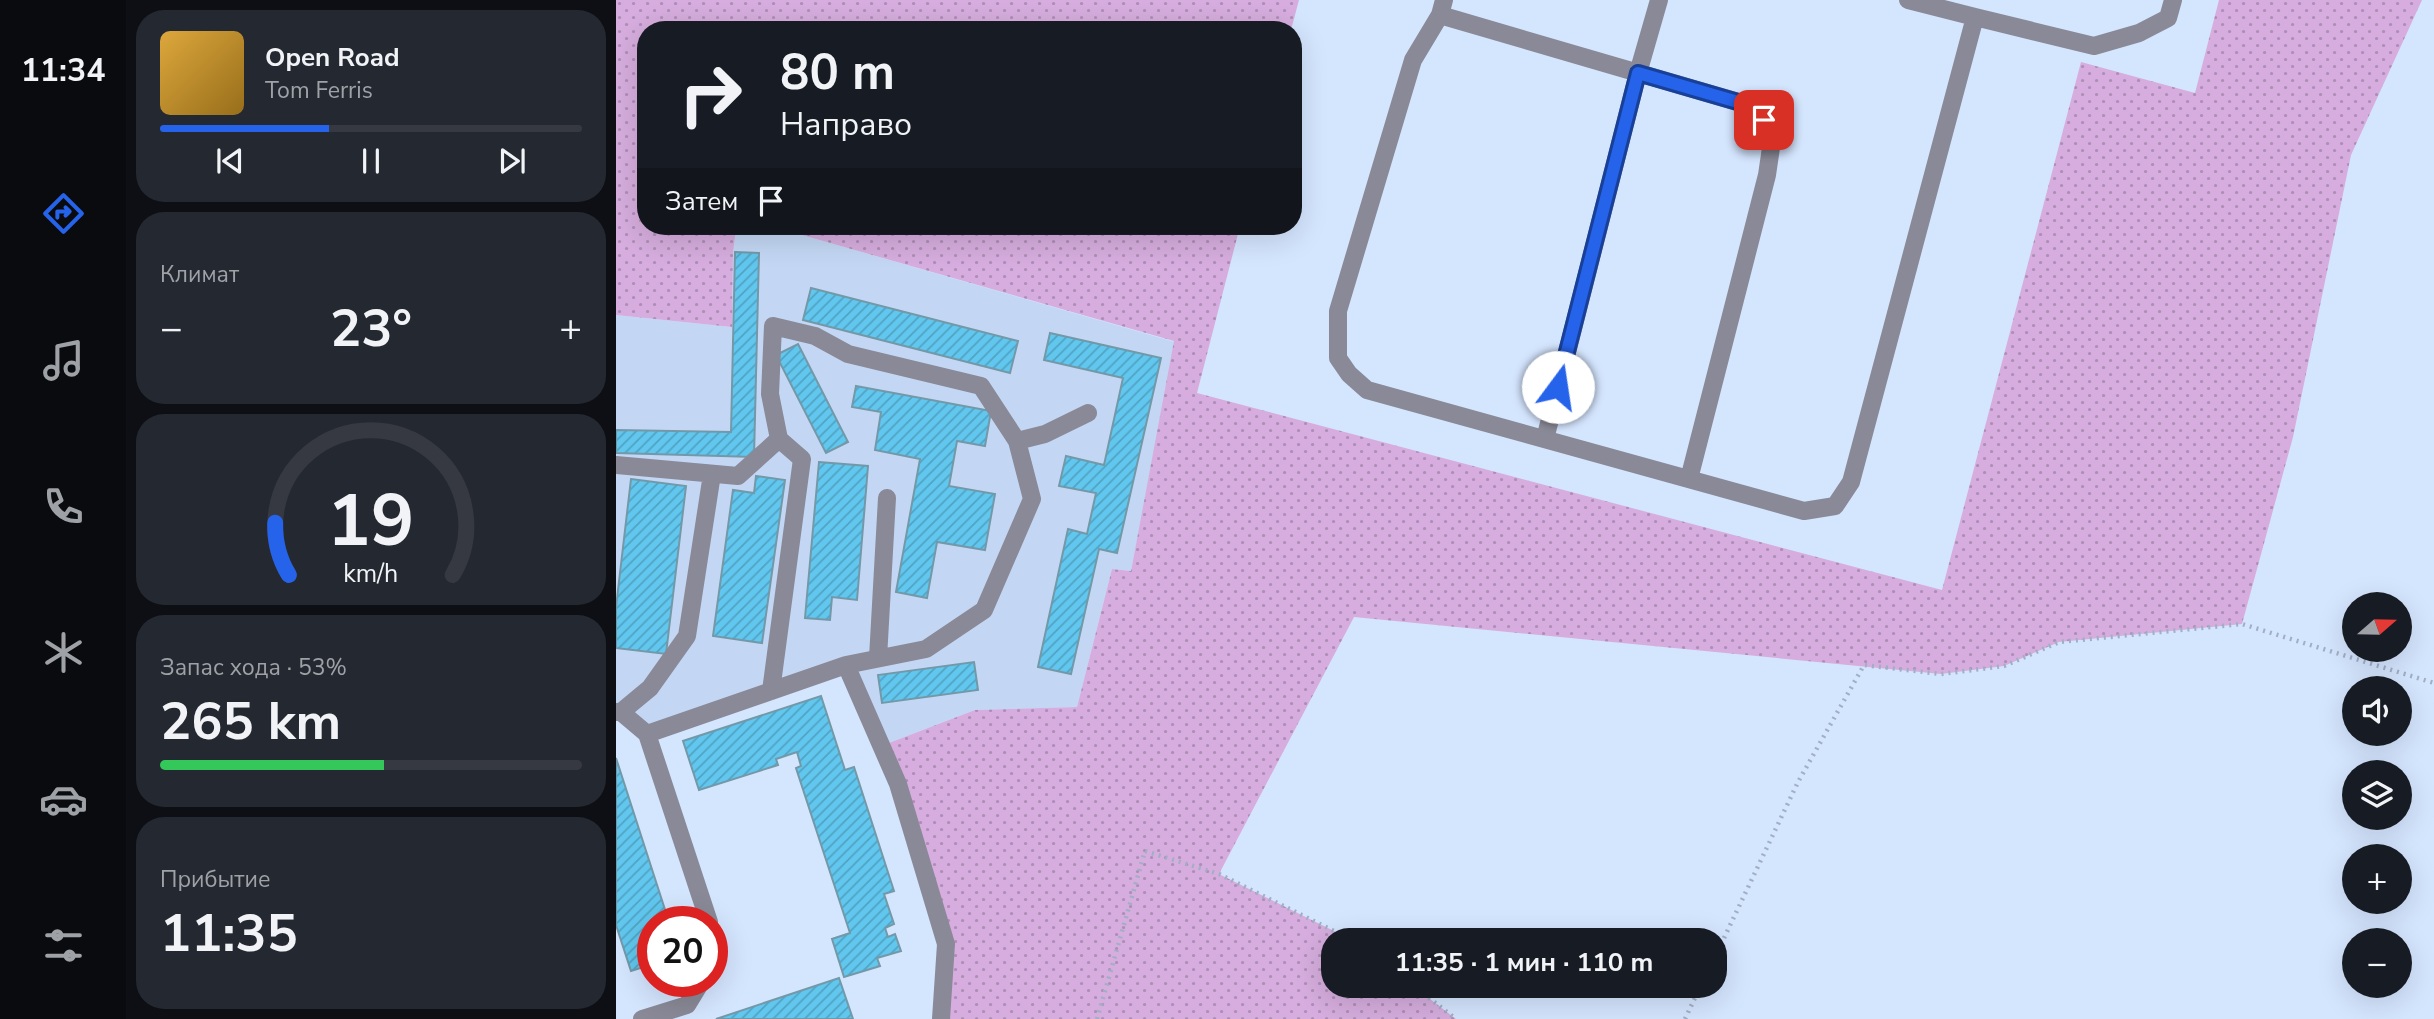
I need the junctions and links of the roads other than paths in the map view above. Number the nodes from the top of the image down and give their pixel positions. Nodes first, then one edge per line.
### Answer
1 (1659, 0) edge
2 (1908, 0) edge
3 (2173, 0) edge
4 (1442, 8) edge
5 (1975, 17) junction
6 (1638, 73) junction
7 (1088, 414) dead end
8 (779, 439) junction
9 (1545, 439) junction
10 (1017, 440) junction
11 (616, 465) edge
12 (712, 474) junction
13 (1689, 479) junction
14 (887, 498) dead end
15 (877, 658) junction
16 (846, 664) junction
17 (771, 691) junction
18 (618, 712) edge
19 (647, 734) junction
20 (704, 906) edge
21 (692, 997) edge
22 (642, 1019) edge
23 (941, 1019) edge

1 - 6 lane
2 - 5 lane
3 - 5 lane
4 - 6 lane
4 - 9 lane
5 - 13 lane
6 - 9 lane
6 - 13 lane
7 - 10 lane
8 - 10 lane
8 - 12 lane
8 - 17 lane
9 - 13 lane
10 - 15 lane
11 - 12 lane
12 - 18 lane
14 - 15 lane
15 - 16 lane
16 - 17 lane
16 - 23 lane
17 - 19 lane
18 - 19 lane
19 - 20 lane
21 - 22 lane

